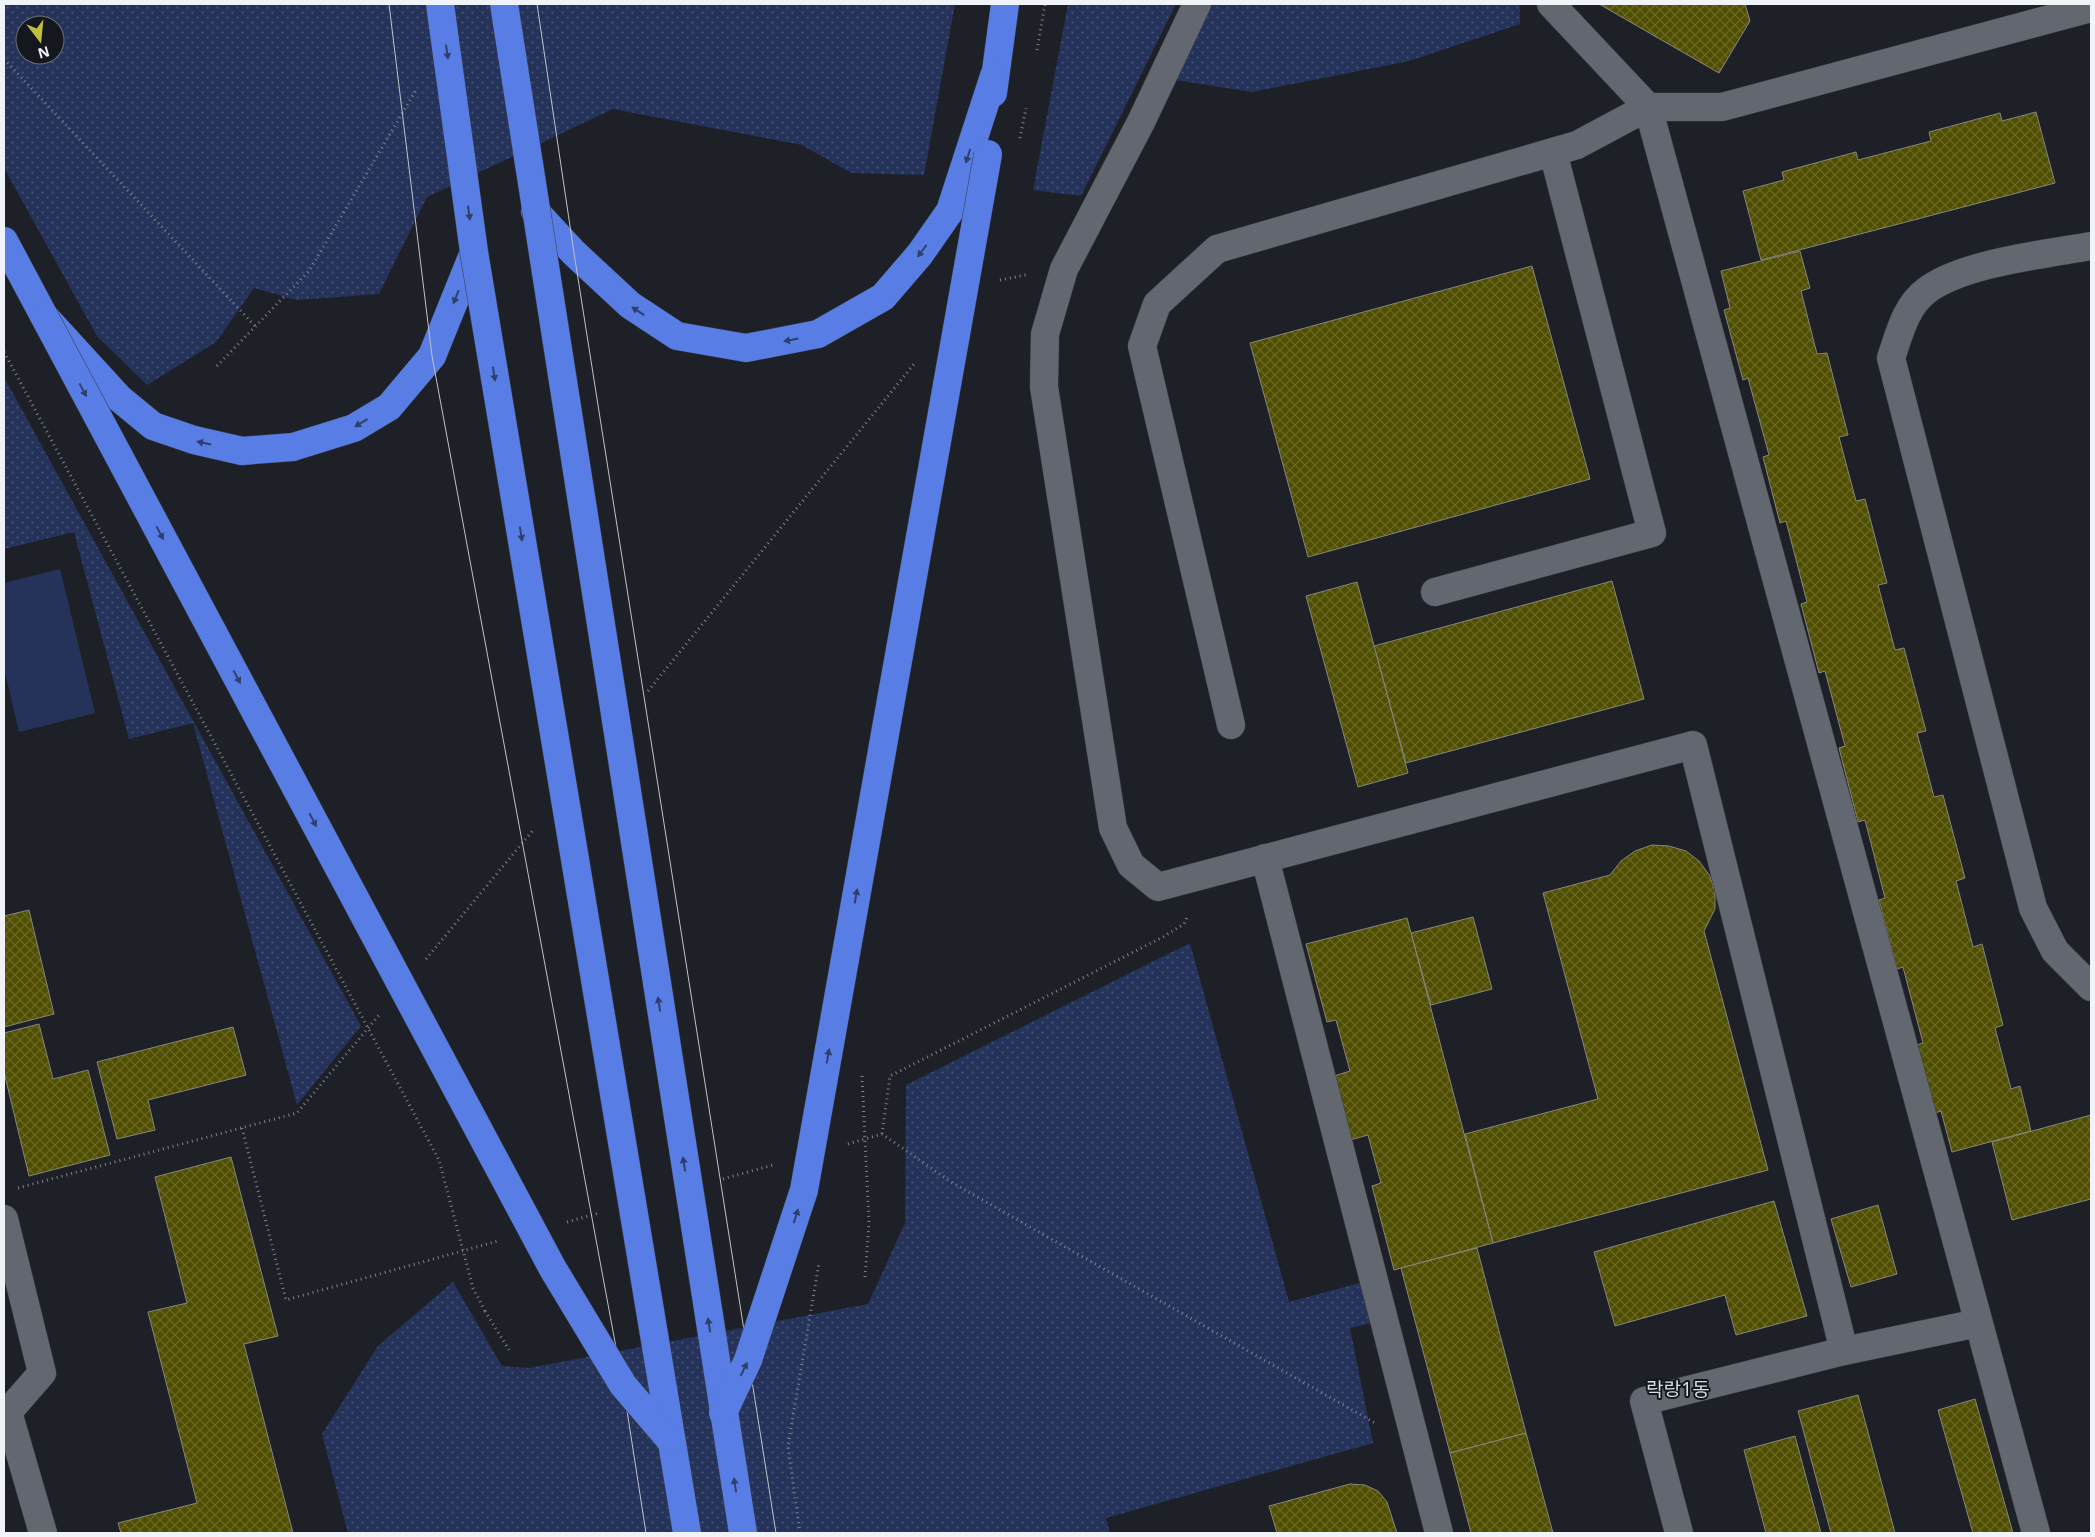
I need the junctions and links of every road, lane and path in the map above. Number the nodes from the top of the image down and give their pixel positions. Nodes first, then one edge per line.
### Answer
1 (440, 4) edge
2 (504, 4) edge
3 (1005, 4) edge
4 (1197, 4) edge
5 (1551, 4) edge
6 (2091, 8) edge
7 (4, 60) edge
8 (994, 76) junction
9 (418, 86) dead end
10 (1648, 107) junction
11 (1553, 152) junction
12 (535, 211) junction
13 (4, 241) edge
14 (2091, 246) edge
15 (474, 252) junction
16 (44, 316) junction
17 (256, 326) junction
18 (4, 352) edge
19 (217, 366) dead end
20 (1434, 592) dead end
21 (1231, 725) dead end
22 (1265, 858) junction
23 (1205, 874) junction
24 (2091, 987) edge
25 (862, 1073) dead end
26 (857, 1092) dead end
27 (845, 1139) dead end
28 (843, 1149) dead end
29 (4, 1219) edge
30 (869, 1223) dead end
31 (820, 1254) dead end
32 (865, 1277) dead end
33 (1978, 1322) junction
34 (509, 1350) dead end
35 (1844, 1351) junction
36 (6, 1412) edge
37 (723, 1413) junction
38 (671, 1440) junction
39 (1416, 1447) junction
40 (42, 1533) edge
41 (687, 1533) edge
42 (743, 1533) edge
43 (800, 1533) edge
44 (1439, 1533) edge
45 (1679, 1533) edge
46 (2036, 1533) edge

1 -> 15 highway, bridge
2 - 12 highway, bridge
3 - 8 highway
4 - 23 street
5 - 10 street
6 - 10 street
7 - 17 path
8 -> 12 highway
37 -> 8 highway, bridge
9 - 17 path
10 - 11 street
10 - 33 street
11 - 20 street
11 - 21 street
37 -> 12 highway, bridge
13 - 16 highway
14 - 24 street
15 -> 16 highway, bridge
15 -> 38 highway, bridge
16 -> 38 highway, bridge
17 - 19 path
18 - 34 path, bridge
22 - 23 street
22 - 35 street
22 - 39 street
23 - 39 path
25 - 26 path, bridge
27 - 28 path
29 - 36 street
30 - 32 path
31 - 43 path, bridge
33 - 35 street
33 - 46 street
35 - 45 street
36 - 40 street
42 -> 37 highway, bridge
38 - 41 highway, bridge
39 - 44 street

